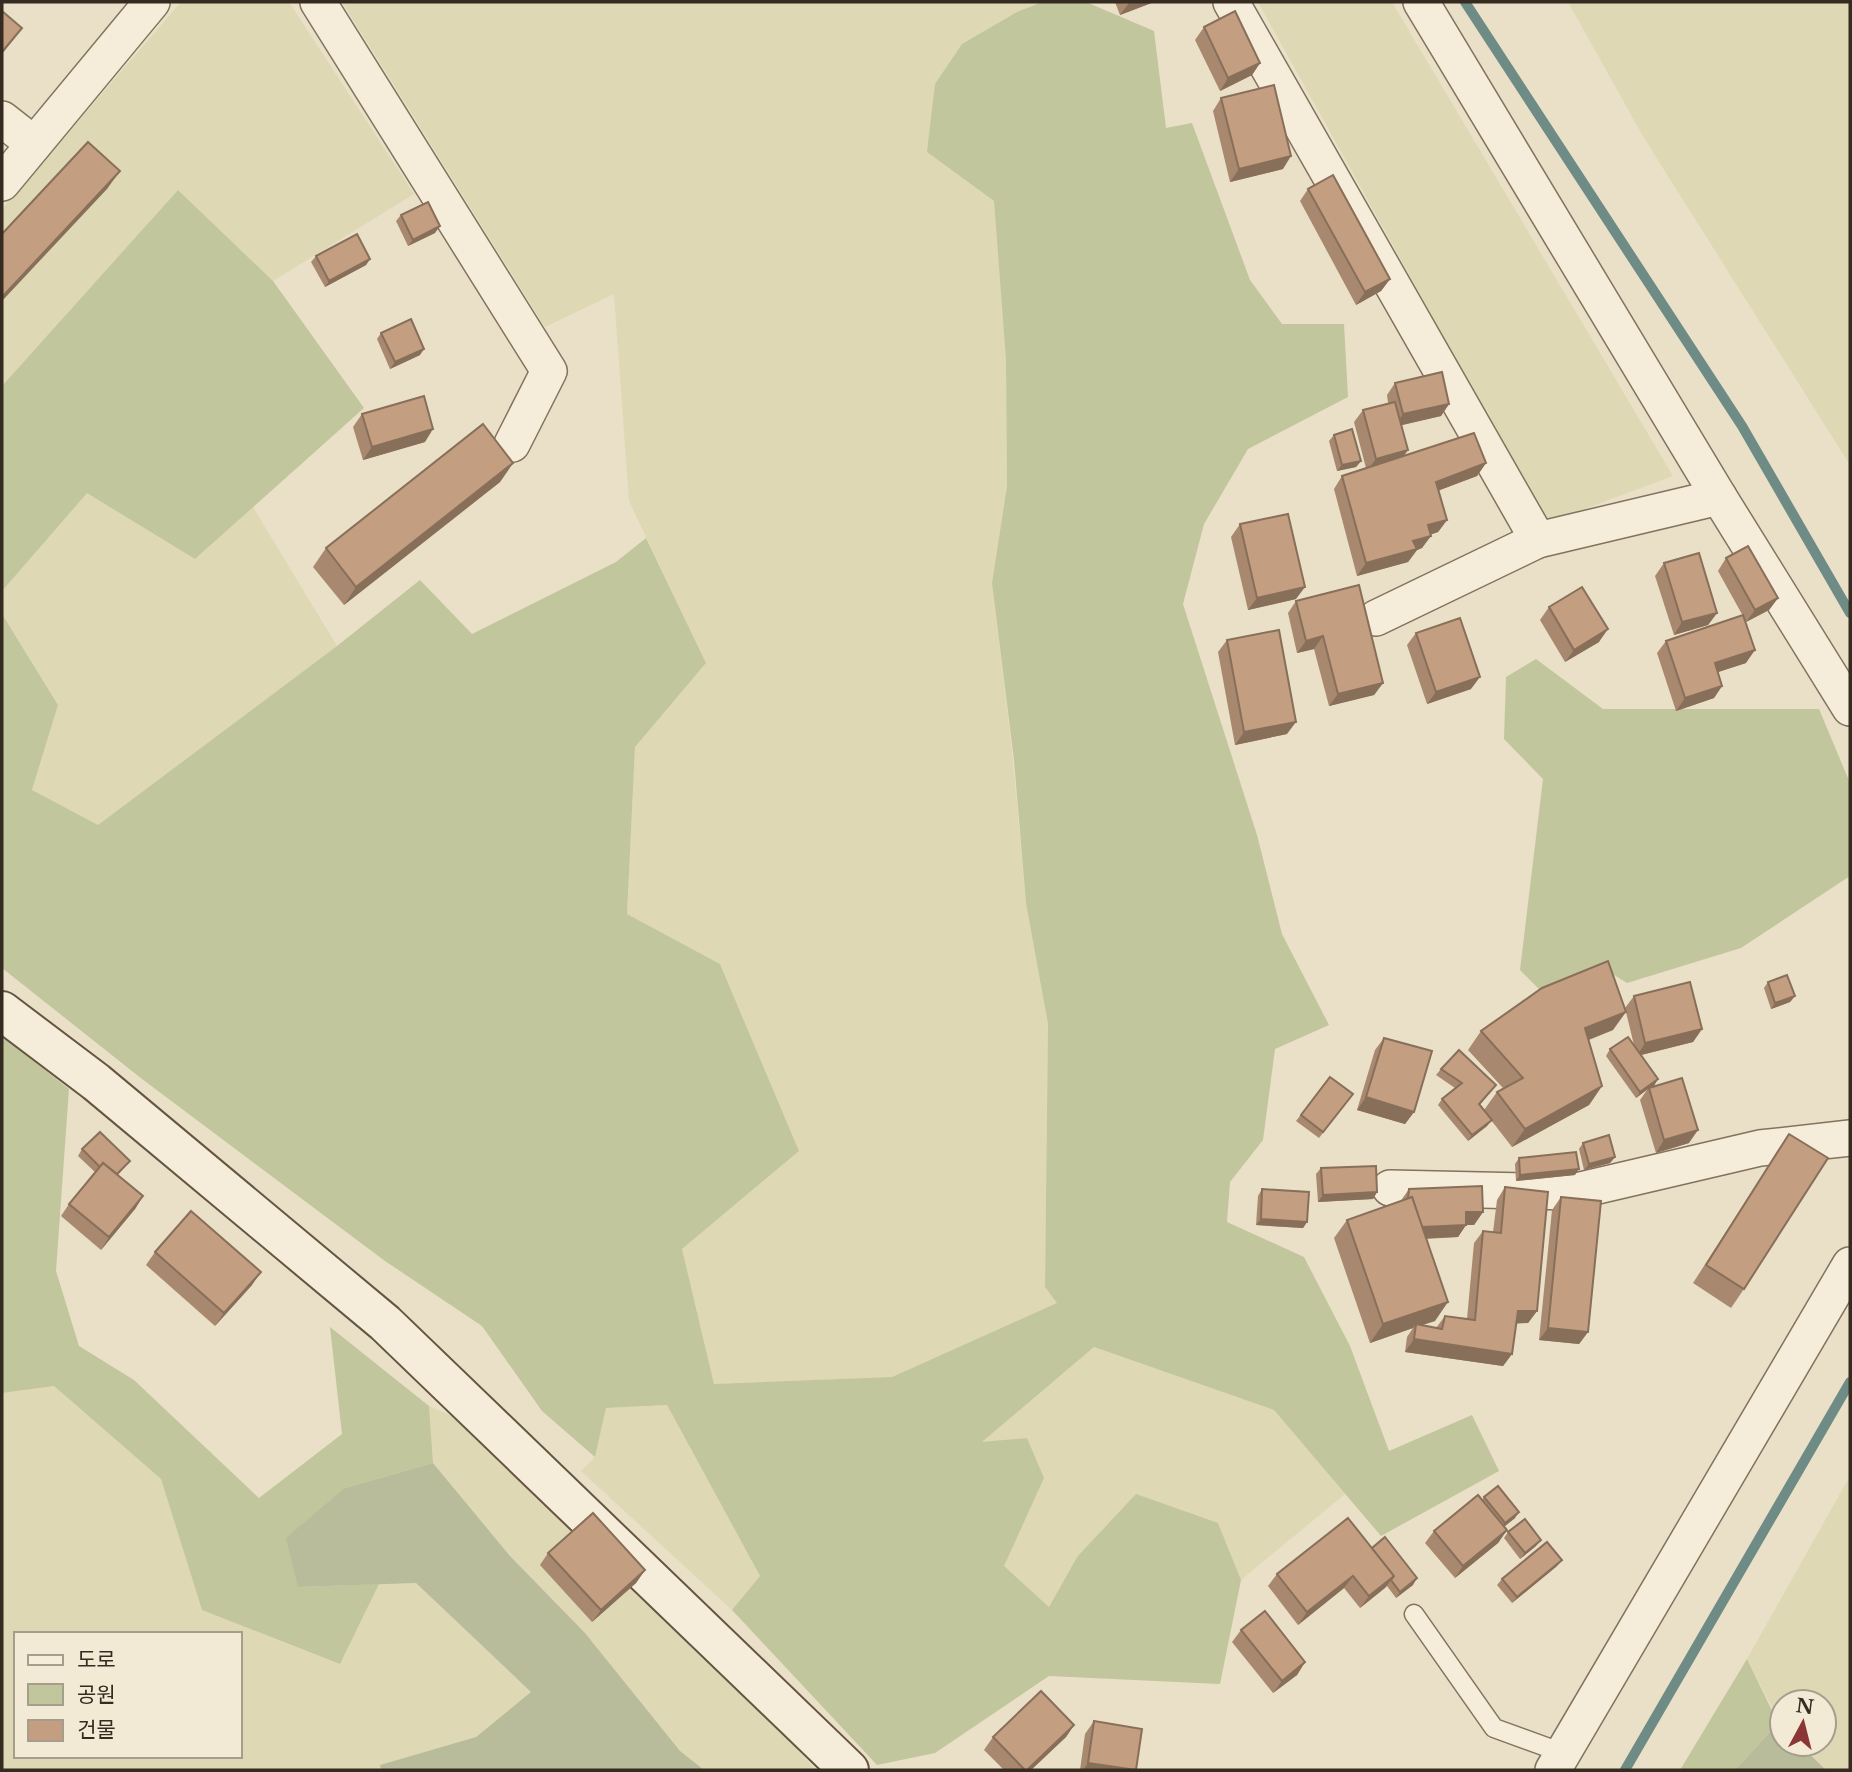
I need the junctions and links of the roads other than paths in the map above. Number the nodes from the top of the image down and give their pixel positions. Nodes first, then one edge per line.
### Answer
1 (152, 2) edge
2 (318, 2) edge
3 (1231, 2) edge
4 (1421, 2) edge
5 (2, 119) edge
6 (34, 144) junction
7 (2, 183) edge
8 (512, 444) dead end
9 (1719, 497) junction
10 (1538, 540) junction
11 (1376, 618) dead end
12 (1850, 708) edge
13 (2, 1011) edge
14 (1850, 1138) edge
15 (1390, 1188) dead end
16 (1850, 1265) edge
17 (1414, 1614) dead end
18 (1558, 1762) edge
19 (849, 1770) edge

1 - 6 street
2 - 8 street
3 - 10 street
4 - 9 street
5 - 6 street
6 - 7 street
9 - 10 street
9 - 12 street
10 - 11 street
13 - 19 street
14 - 15 street
16 - 18 street
17 - 18 lane

